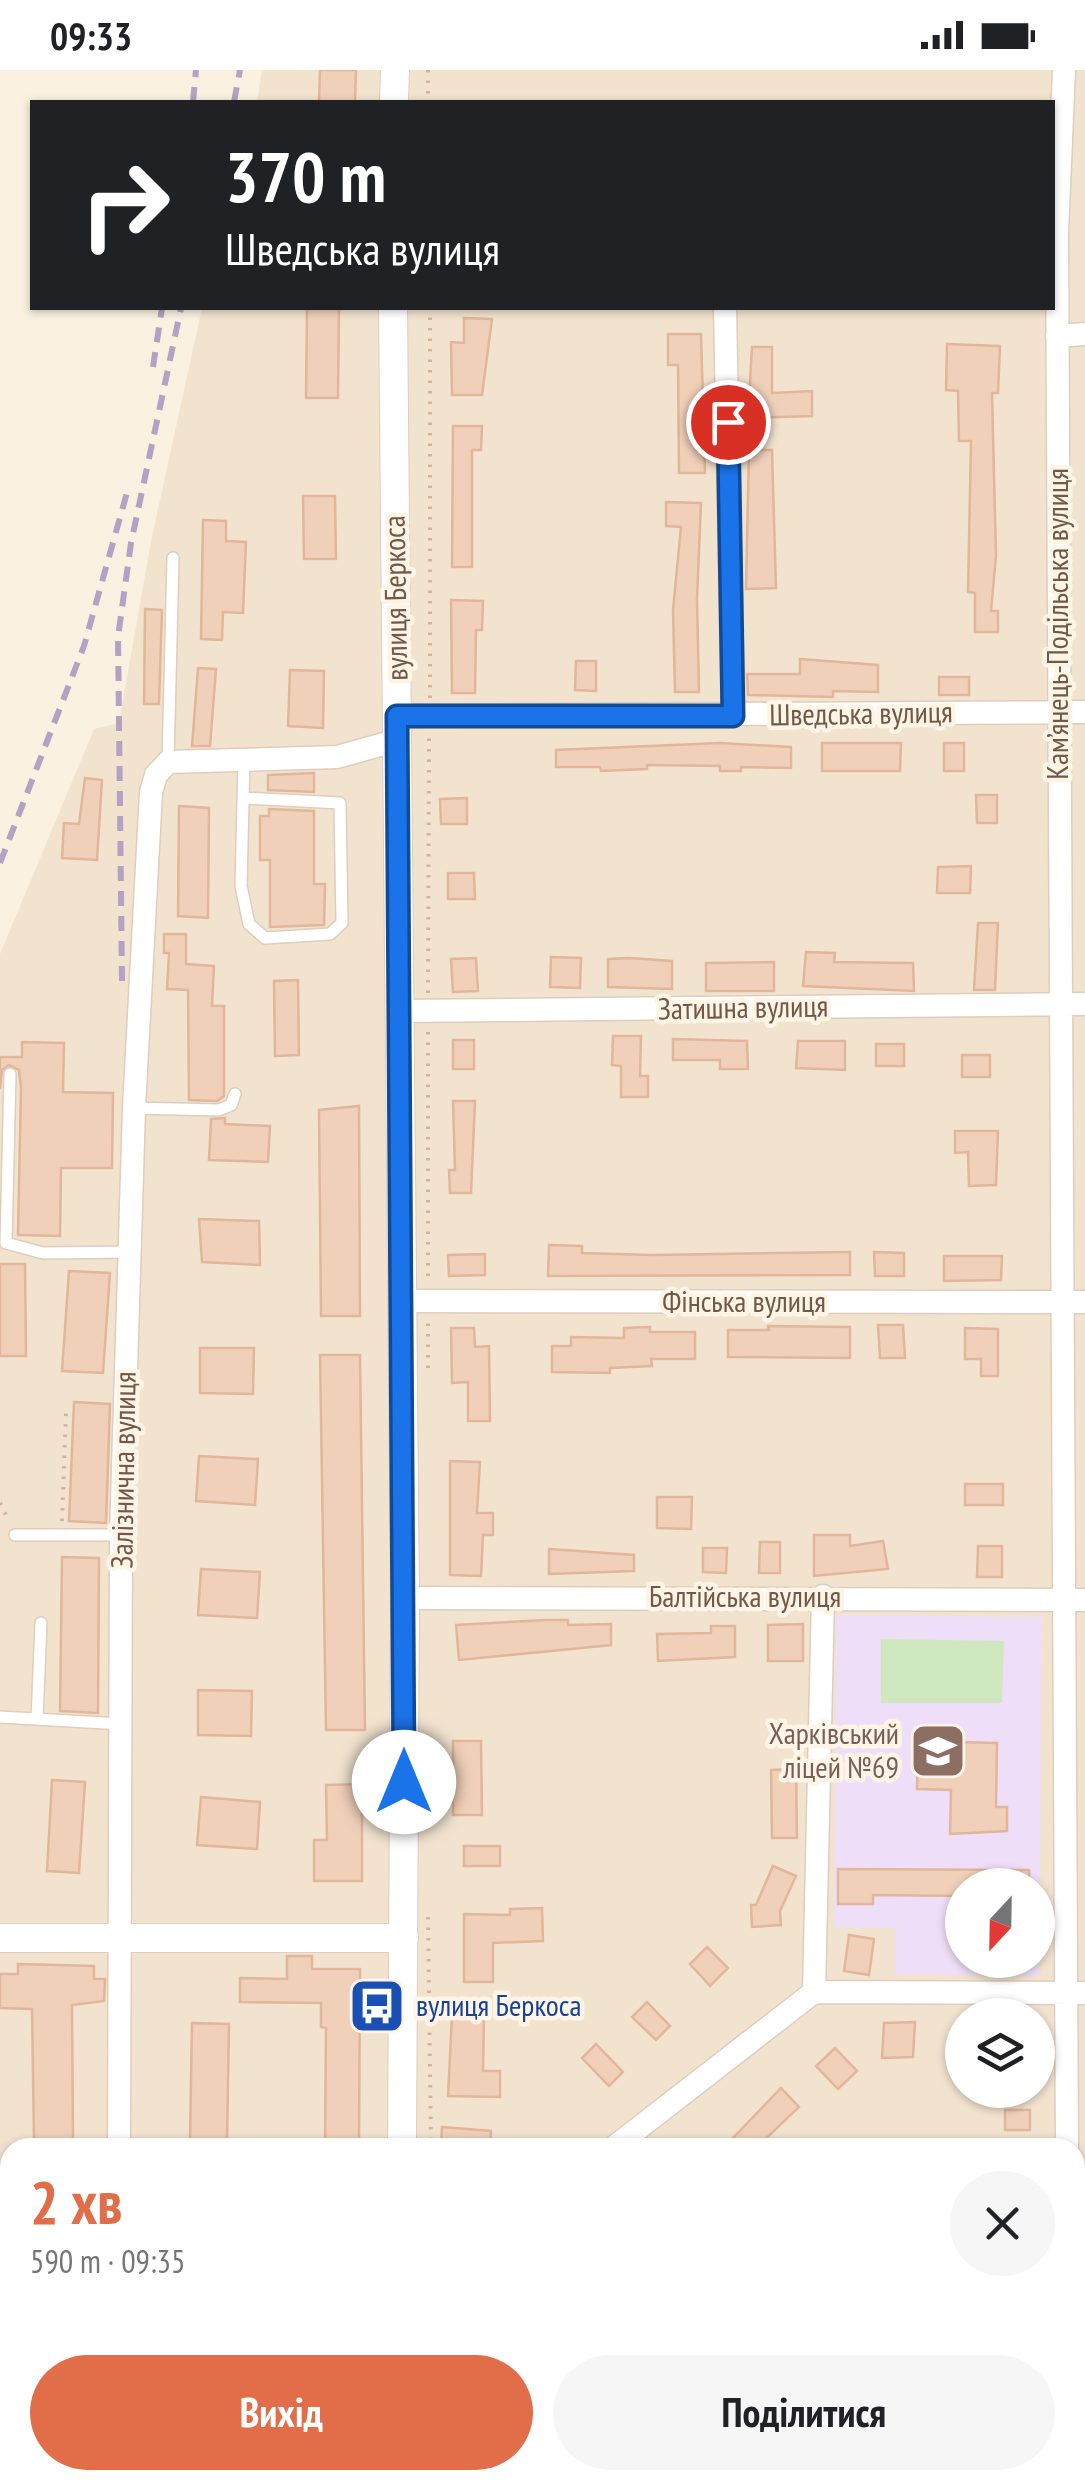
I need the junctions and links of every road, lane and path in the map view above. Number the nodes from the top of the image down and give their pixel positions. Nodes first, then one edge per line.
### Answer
1 (395, 70) edge
2 (428, 70) edge
3 (1064, 70) edge
4 (394, 100) edge
5 (428, 100) edge
6 (1055, 233) edge
7 (393, 310) edge
8 (430, 310) edge
9 (725, 310) edge
10 (1085, 334) edge
11 (1057, 336) junction
12 (173, 558) dead end
13 (1058, 711) junction
14 (1085, 712) edge
15 (429, 716) junction
16 (733, 716) junction
17 (398, 728) junction
18 (244, 758) junction
19 (168, 762) junction
20 (243, 798) junction
21 (428, 803) dead end
22 (1061, 1004) junction
23 (1085, 1004) edge
24 (400, 1012) junction
25 (10, 1074) dead end
26 (235, 1094) dead end
27 (134, 1108) junction
28 (130, 1252) junction
29 (403, 1301) junction
30 (1074, 1303) edge
31 (66, 1413) dead end
32 (0, 1504) edge
33 (14, 1535) joint
34 (62, 1536) junction
35 (121, 1536) junction
36 (823, 1596) junction
37 (406, 1598) junction
38 (1074, 1600) edge
39 (41, 1623) dead end
40 (0, 1717) edge
41 (37, 1719) junction
42 (122, 1724) junction
43 (0, 1938) edge
44 (404, 1938) junction
45 (119, 1939) junction
46 (814, 1992) junction
47 (1076, 1993) edge
48 (119, 2138) edge
49 (402, 2138) edge
50 (626, 2138) edge
51 (1068, 2138) edge

1 - 4 street
2 - 5 path
3 - 6 street, Кам’янець-Подільська вулиця
6 - 11 street, Кам’янець-Подільська вулиця
7 - 17 street, вулиця Беркоса
8 - 15 path
9 - 16 street
10 - 11 street
11 - 13 street, Кам’янець-Подільська вулиця
12 - 19 lane
13 - 14 street, Шведська вулиця
13 - 16 street, Шведська вулиця
13 - 22 street, Кам’янець-Подільська вулиця
15 - 16 street, Шведська вулиця
15 - 17 street, Шведська вулиця
15 - 21 path
17 - 18 street, Шведська вулиця
17 - 24 street, вулиця Беркоса
18 - 19 street, Шведська вулиця
18 - 20 lane
19 - 27 street, Залізнична вулиця
20 - 20 lane
22 - 23 street, Затишна вулиця
22 - 24 street, Затишна вулиця
22 - 30 street, Кам’янець-Подільська вулиця
24 - 29 street, вулиця Беркоса
25 - 28 lane
26 - 27 lane
27 - 28 street, Залізнична вулиця
28 - 35 street, Залізнична вулиця
29 - 30 street, Фінська вулиця
29 - 37 street, вулиця Беркоса
30 - 38 street, Кам’янець-Подільська вулиця
31 - 34 path
32 - 33 path
33 - 34 lane
34 - 35 lane
35 - 42 street, Залізнична вулиця
36 - 37 street, Балтійська вулиця
36 - 38 street, Балтійська вулиця
36 - 46 street
37 - 44 street, вулиця Беркоса
38 - 47 street, Кам’янець-Подільська вулиця
39 - 41 lane
40 - 41 lane
41 - 42 lane
42 - 45 street, Залізнична вулиця
43 - 45 street
44 - 45 street
44 - 49 street, вулиця Беркоса
45 - 48 street, Залізнична вулиця
46 - 47 street
46 - 50 street
47 - 51 street, Кам’янець-Подільська вулиця

